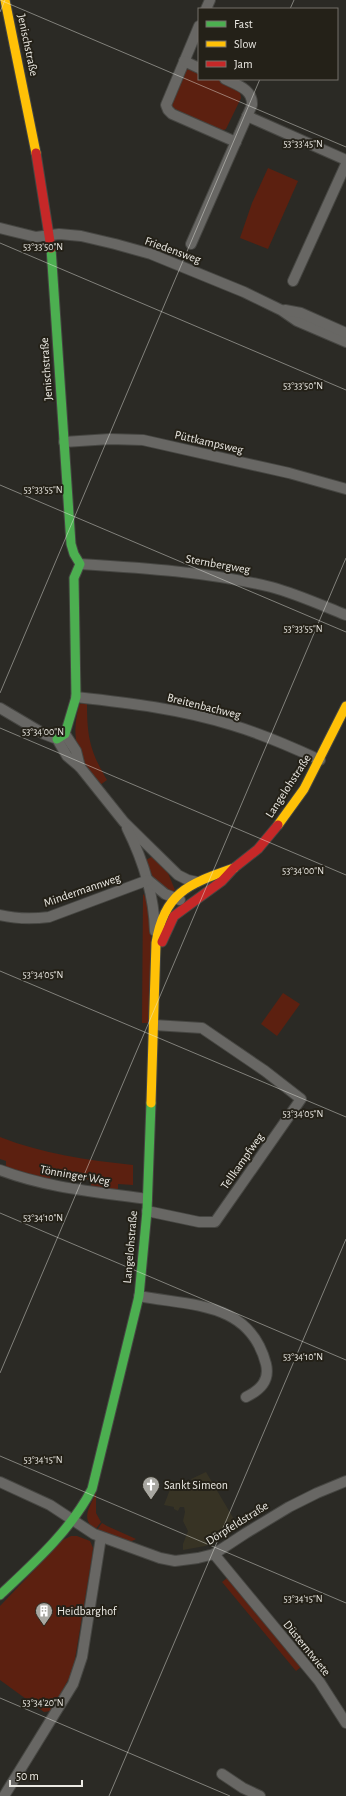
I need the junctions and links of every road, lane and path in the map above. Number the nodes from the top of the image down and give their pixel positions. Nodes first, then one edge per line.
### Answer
1 (6, 0) edge
2 (198, 28) edge
3 (184, 61) junction
4 (198, 68) edge
5 (227, 80) edge
6 (247, 116) junction
7 (236, 142) junction
8 (346, 160) edge
9 (346, 164) edge
10 (0, 228) edge
11 (50, 235) junction
12 (192, 244) dead end
13 (294, 281) dead end
14 (281, 310) junction
15 (346, 332) edge
16 (346, 342) edge
17 (64, 442) junction
18 (346, 489) edge
19 (80, 564) junction
20 (346, 615) edge
21 (76, 697) junction
22 (346, 706) edge
23 (0, 708) edge
24 (61, 737) junction
25 (320, 760) junction
26 (124, 822) junction
27 (234, 868) junction
28 (174, 871) junction
29 (148, 880) junction
30 (197, 882) junction
31 (176, 897) junction
32 (193, 901) junction
33 (0, 915) edge
34 (174, 916) junction
35 (155, 936) junction
36 (156, 965) junction
37 (154, 1025) junction
38 (0, 1170) edge
39 (147, 1199) junction
40 (147, 1211) junction
41 (139, 1296) junction
42 (246, 1397) dead end
43 (346, 1481) edge
44 (0, 1482) edge
45 (72, 1520) junction
46 (101, 1537) junction
47 (214, 1554) junction
48 (0, 1595) edge
49 (346, 1723) edge
50 (222, 1774) dead end
51 (4, 1796) edge
52 (260, 1796) edge

1 - 11 street, Jenischstraße
2 - 3 street
3 - 4 street
3 - 7 street
5 - 6 street
6 - 7 street
6 - 8 street
7 - 12 street
9 - 13 street
10 - 11 street, Friedensweg
11 - 14 street, Friedensweg
11 - 17 street, Jenischstraße
14 - 15 street, Friedensweg
14 - 16 street, Friedensweg
17 - 18 street, Püttkampsweg
17 - 19 street, Jenischstraße
19 - 20 street, Sternbergweg
19 - 21 street
21 - 24 street
21 - 25 street, Breitenbachweg
22 - 25 street, Langelohstraße
23 - 24 street
24 - 26 street
25 - 27 street, Langelohstraße
26 - 28 street
26 - 29 street
27 - 30 street, Langelohstraße
27 - 32 street, Langelohstraße
28 - 30 street
28 - 31 street
29 - 31 street
29 - 33 street, Mindermannweg
29 - 35 street
30 - 31 street, Langelohstraße
31 - 32 street
31 - 34 street
31 - 35 street, Langelohstraße
32 - 34 street, Langelohstraße
34 - 36 street, Langelohstraße
35 - 36 street, Langelohstraße
36 - 37 street, Langelohstraße
37 - 39 street, Langelohstraße
37 - 40 street, Tellkampfweg
38 - 39 street, Tönninger Weg
39 - 40 street, Langelohstraße
40 - 41 street, Langelohstraße
41 - 42 street
41 - 45 street, Langelohstraße
43 - 47 street, Dörpfeldstraße
44 - 45 street
45 - 46 street, Dörpfeldstraße
45 - 48 street, Langelohstraße
46 - 47 street, Dörpfeldstraße
46 - 51 street
47 - 49 street, Düsterntwiete
50 - 52 street

